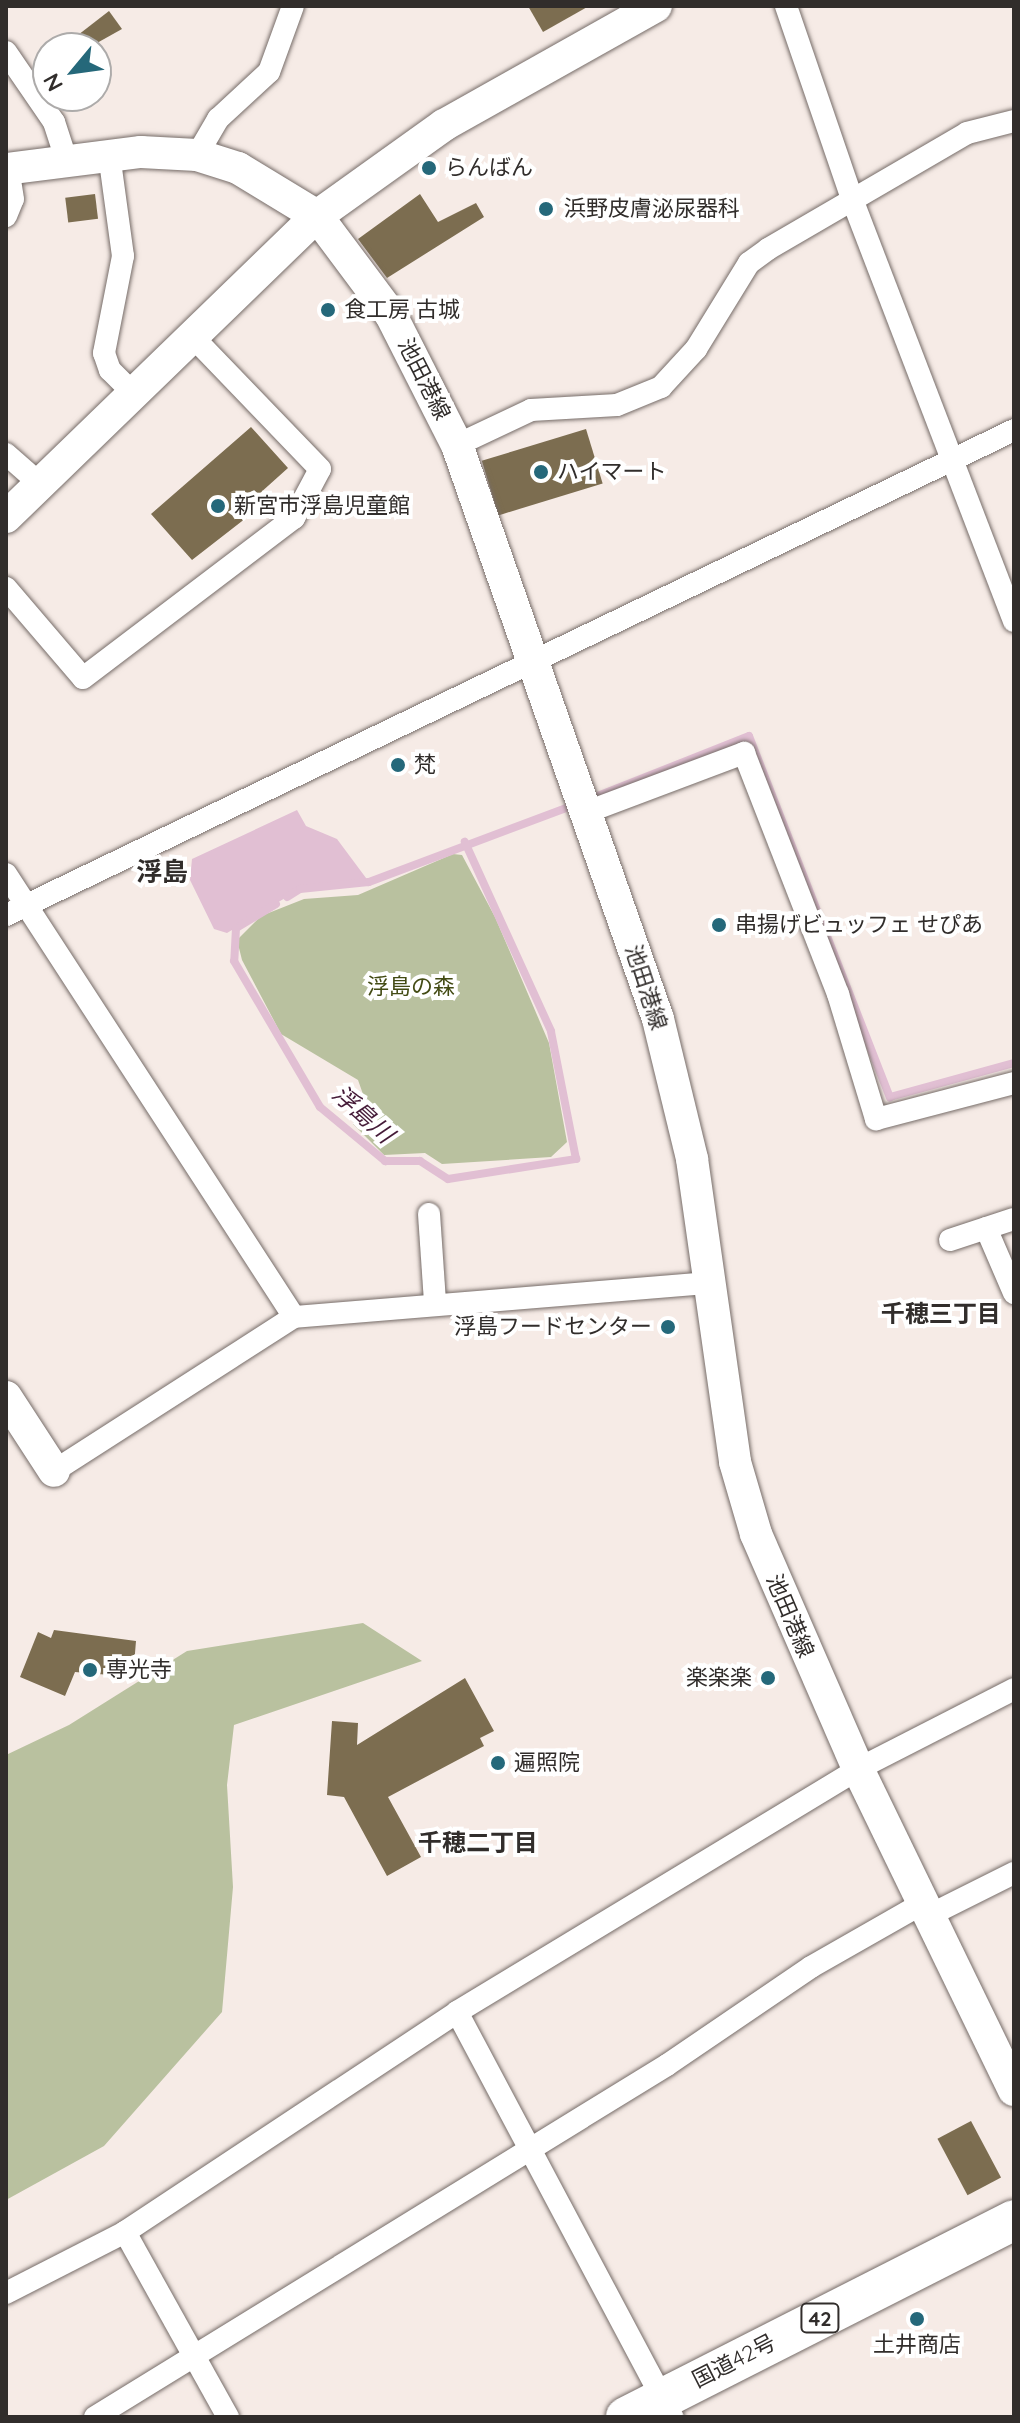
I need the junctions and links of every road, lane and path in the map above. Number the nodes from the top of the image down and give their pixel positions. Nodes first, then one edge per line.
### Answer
1 (293, 6) edge
2 (656, 6) edge
3 (786, 6) edge
4 (6, 52) edge
5 (1014, 121) edge
6 (109, 154) junction
7 (197, 155) junction
8 (66, 158) junction
9 (7, 169) edge
10 (852, 199) junction
11 (6, 216) edge
12 (317, 216) junction
13 (193, 337) junction
14 (134, 394) junction
15 (1014, 430) edge
16 (457, 445) junction
17 (6, 454) edge
18 (951, 465) junction
19 (39, 483) junction
20 (6, 517) edge
21 (6, 588) edge
22 (1014, 621) edge
23 (533, 664) junction
24 (587, 812) junction
25 (6, 874) edge
26 (15, 910) edge
27 (1014, 1083) edge
28 (429, 1214) dead end
29 (1014, 1219) edge
30 (986, 1228) junction
31 (950, 1240) dead end
32 (711, 1283) junction
33 (1014, 1293) edge
34 (435, 1302) junction
35 (294, 1317) junction
36 (6, 1397) edge
37 (54, 1471) joint
38 (1014, 1689) edge
39 (858, 1769) junction
40 (1014, 1873) edge
41 (928, 1908) junction
42 (457, 2012) junction
43 (1014, 2090) edge
44 (529, 2149) junction
45 (1014, 2220) edge
46 (125, 2232) junction
47 (6, 2293) edge
48 (195, 2360) junction
49 (667, 2407) edge
50 (95, 2417) edge
51 (228, 2417) edge
52 (626, 2417) edge

1 - 7 street
2 - 12 main road
3 - 10 street
4 - 8 street
5 - 10 street
6 - 7 main road, 池田港線
6 - 8 main road, 池田港線
6 - 14 street
7 - 12 main road, 池田港線
8 - 9 main road, 池田港線
9 - 11 street
10 - 16 street
10 - 18 street
12 - 13 main road
12 - 16 main road, 池田港線
13 - 14 main road
13 - 21 street
14 - 19 main road
15 - 18 street
16 - 23 main road, 池田港線
17 - 19 street
18 - 22 street
18 - 23 street
19 - 20 main road
23 - 24 main road, 池田港線
23 - 26 street
24 - 27 street
24 - 32 main road, 池田港線
25 - 26 street
26 - 35 street
28 - 34 street
29 - 30 street
30 - 31 street
30 - 33 street
32 - 34 street
32 - 39 main road, 池田港線
34 - 35 street
35 - 37 street
36 - 37 main road
38 - 39 street
39 - 41 main road, 池田港線
39 - 42 street
40 - 41 street
41 - 43 main road, 池田港線
41 - 44 street
42 - 44 street
42 - 46 street
44 - 48 street
44 - 49 street
45 - 49 highway, 国道42号 / 42
46 - 47 street
46 - 48 street
48 - 50 street
48 - 51 street
49 - 52 highway, 国道42号 / 42

